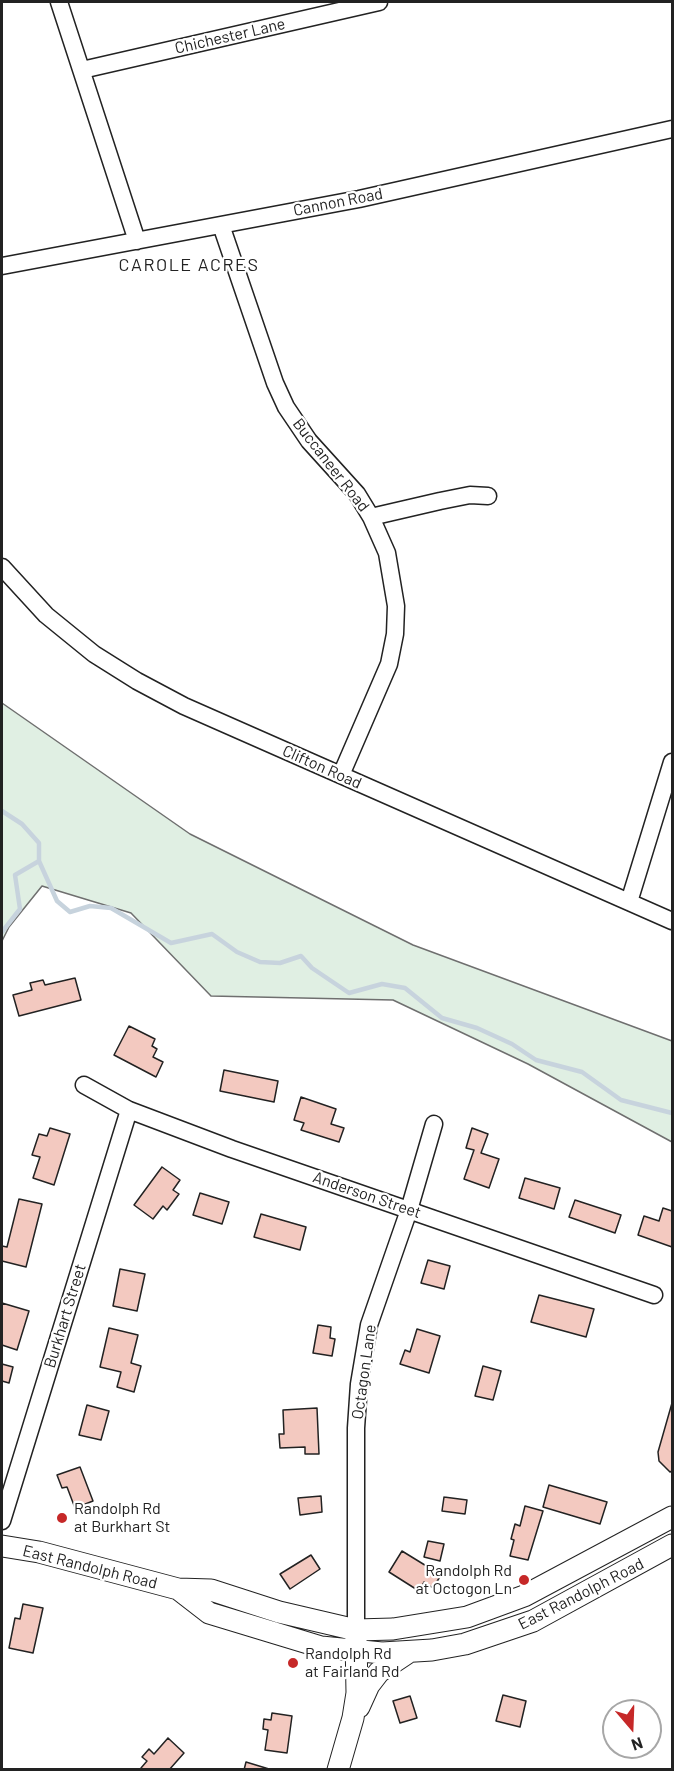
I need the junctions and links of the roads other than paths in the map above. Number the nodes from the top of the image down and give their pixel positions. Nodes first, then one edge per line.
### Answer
1 (59, 2) edge
2 (379, 2) edge
3 (82, 70) junction
4 (672, 129) edge
5 (221, 225) junction
6 (137, 241) junction
7 (2, 266) edge
8 (488, 496) dead end
9 (371, 517) junction
10 (2, 567) edge
11 (672, 762) edge
12 (341, 775) junction
13 (629, 902) junction
14 (672, 921) edge
15 (84, 1085) dead end
16 (129, 1110) junction
17 (434, 1124) dead end
18 (409, 1210) junction
19 (654, 1295) dead end
20 (672, 1517) edge
21 (2, 1521) edge
22 (672, 1545) edge
23 (2, 1546) edge
24 (178, 1589) junction
25 (356, 1630) junction
26 (355, 1651) junction
27 (410, 1651) junction
28 (354, 1718) junction
29 (338, 1770) edge

1 - 3 street
2 - 3 street, Chichester Lane
3 - 6 street
4 - 5 street, Cannon Road
5 - 6 street, Cannon Road
5 - 9 street, Buccaneer Road
6 - 7 street, Cannon Road
8 - 9 street
9 - 12 street, Buccaneer Road
10 - 12 street, Clifton Road
11 - 13 street
12 - 13 street, Clifton Road
13 - 14 street, Clifton Road
15 - 16 street, Anderson Street
16 - 18 street, Anderson Street
16 - 21 street, Burkhart Street
17 - 18 street, Octagon Lane
18 - 19 street, Anderson Street
18 - 25 street, Octagon Lane
20 - 25 main road, East Randolph Road
22 - 27 main road, East Randolph Road
23 - 24 main road, East Randolph Road
24 - 25 main road, East Randolph Road
24 - 26 main road, East Randolph Road
25 - 26 main road
26 - 27 main road, East Randolph Road
26 - 28 main road
27 - 28 main road
28 - 29 main road

